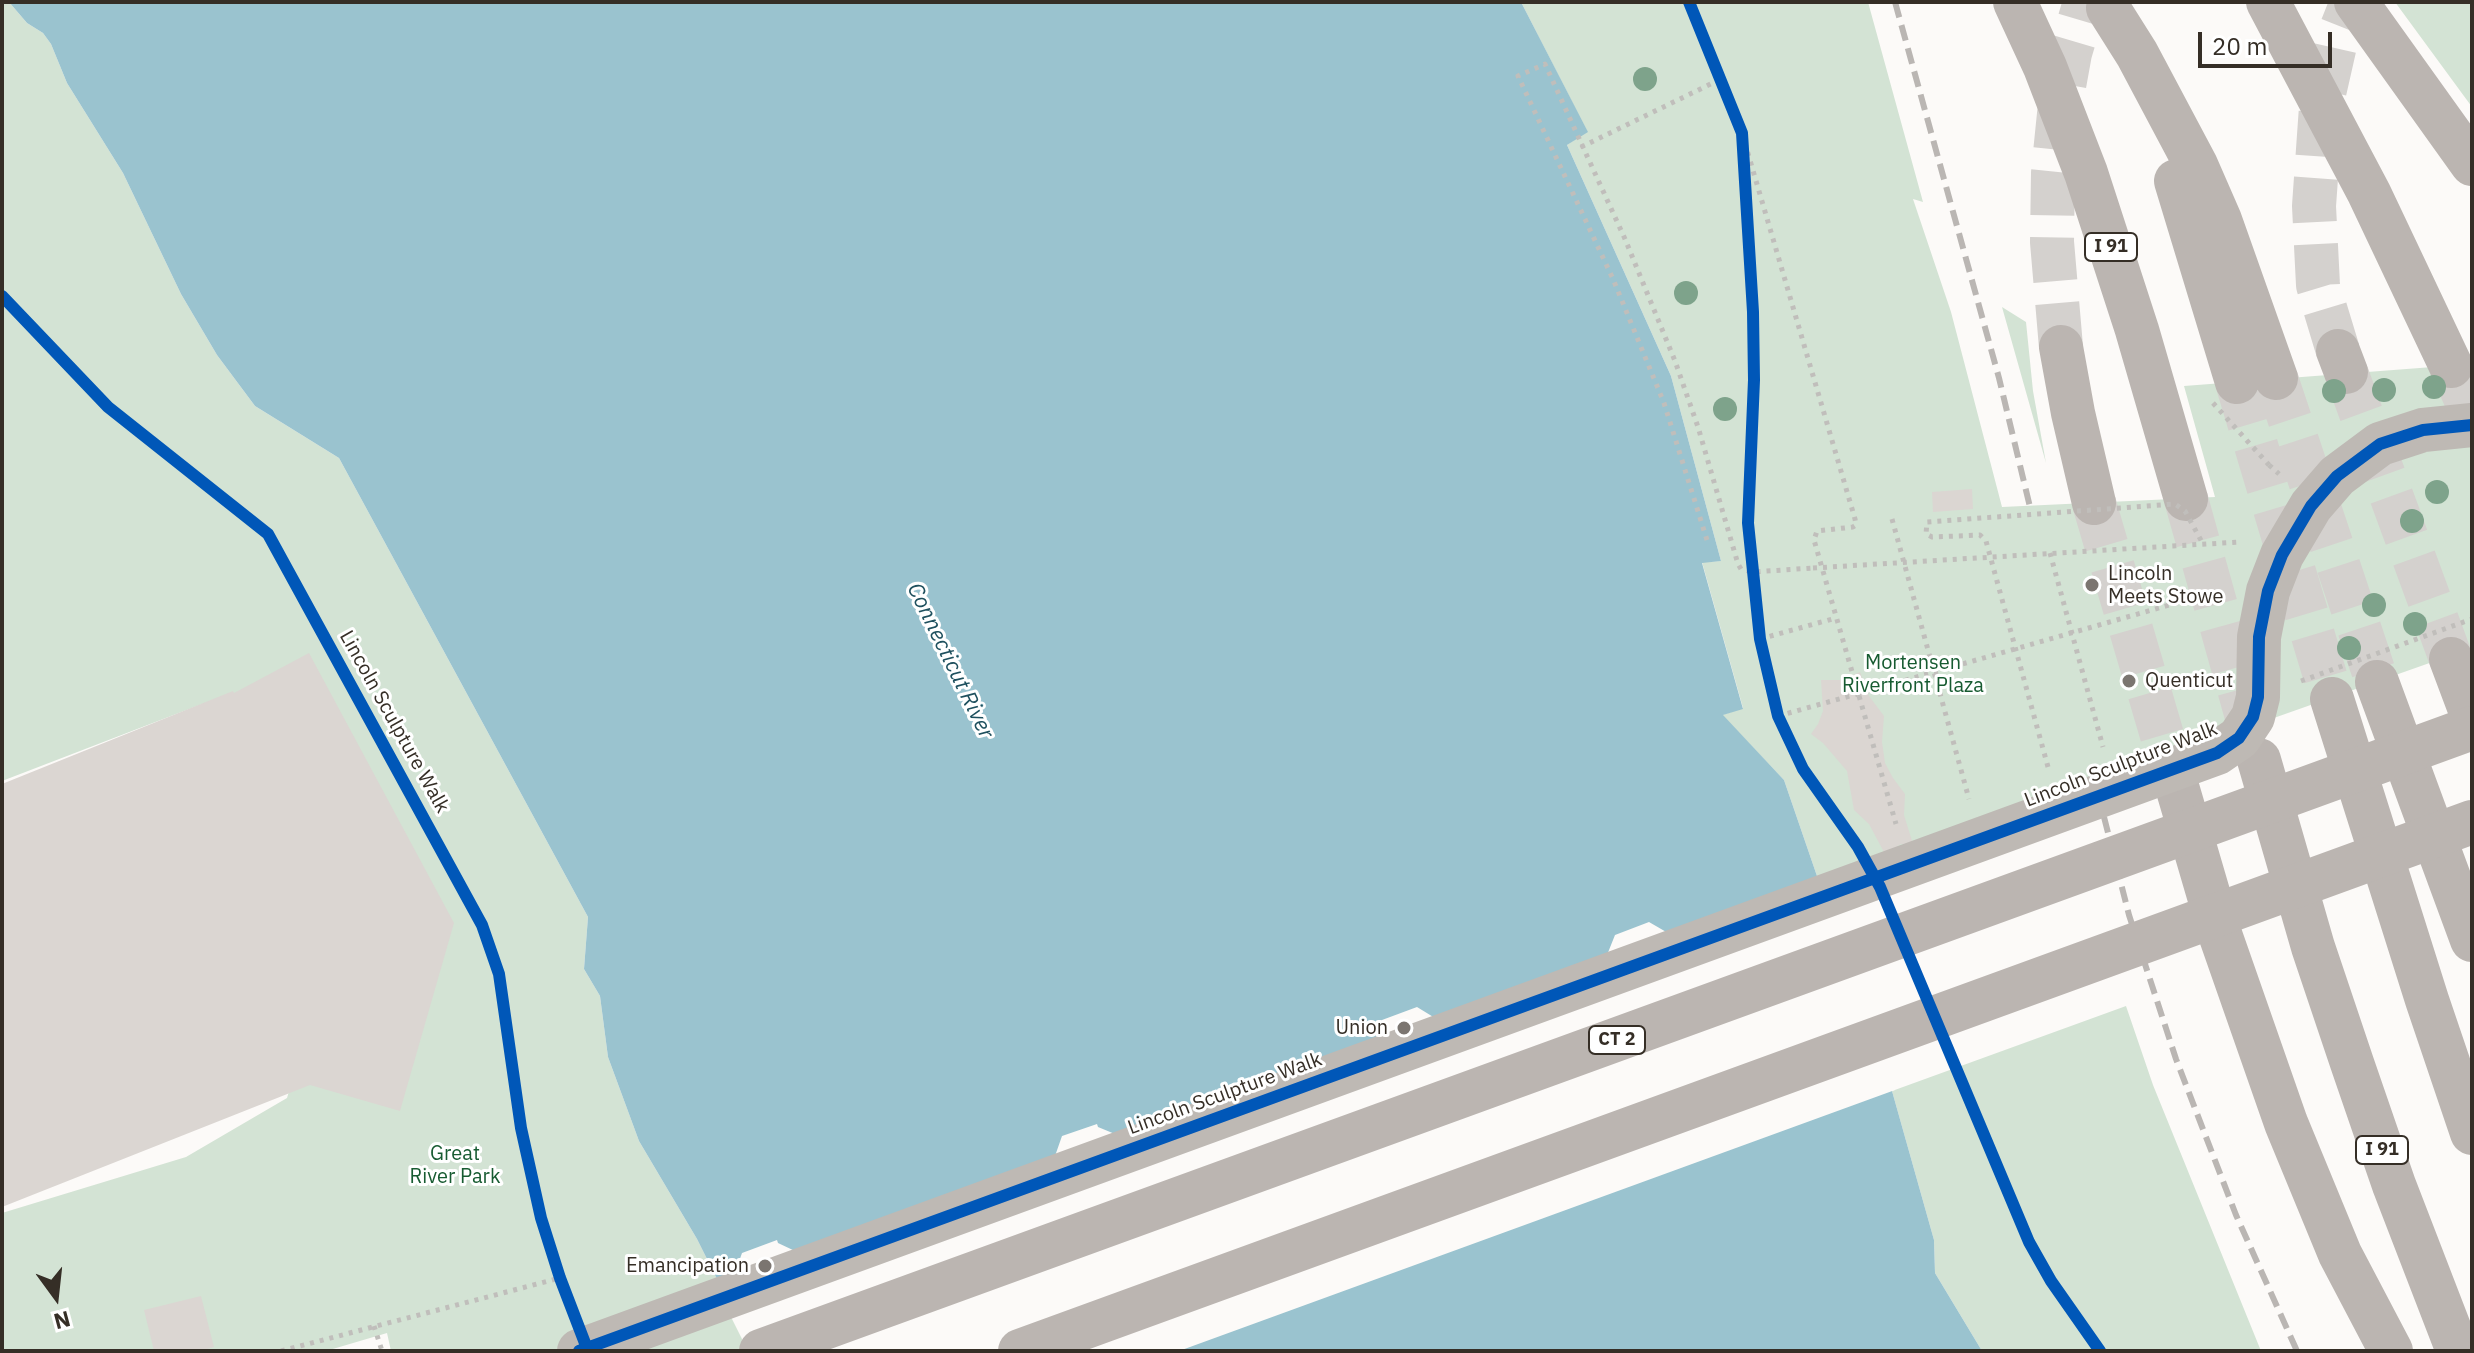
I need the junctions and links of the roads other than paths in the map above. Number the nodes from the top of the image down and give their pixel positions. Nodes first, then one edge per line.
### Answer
1 (2015, 2) edge
2 (2268, 2) edge
3 (2356, 2) edge
4 (2106, 5) edge
5 (2472, 164) edge
6 (2061, 347) tunnel mouth
7 (2451, 366) tunnel mouth
8 (2242, 388) tunnel mouth
9 (2472, 425) edge
10 (2186, 499) tunnel mouth
11 (2094, 503) tunnel mouth
12 (2451, 659) tunnel mouth
13 (2377, 682) tunnel mouth
14 (2332, 699) tunnel mouth
15 (2472, 715) edge
16 (2472, 728) edge
17 (2259, 760) tunnel mouth
18 (2178, 790) tunnel mouth
19 (2472, 822) edge
20 (2472, 940) edge
21 (2472, 1133) edge
22 (579, 1351) edge
23 (761, 1351) edge
24 (1020, 1351) edge
25 (2391, 1351) edge
26 (2458, 1351) edge

1 - 10 highway, I 91
2 - 7 highway
3 - 5 highway
4 - 8 highway
6 - 11 highway
9 - 22 street, Lincoln Sculpture Walk, bridge
12 - 15 highway
13 - 20 highway
14 - 21 highway
16 - 23 highway, CT 2, bridge
17 - 26 highway, I 91
18 - 25 highway
19 - 24 highway, bridge

